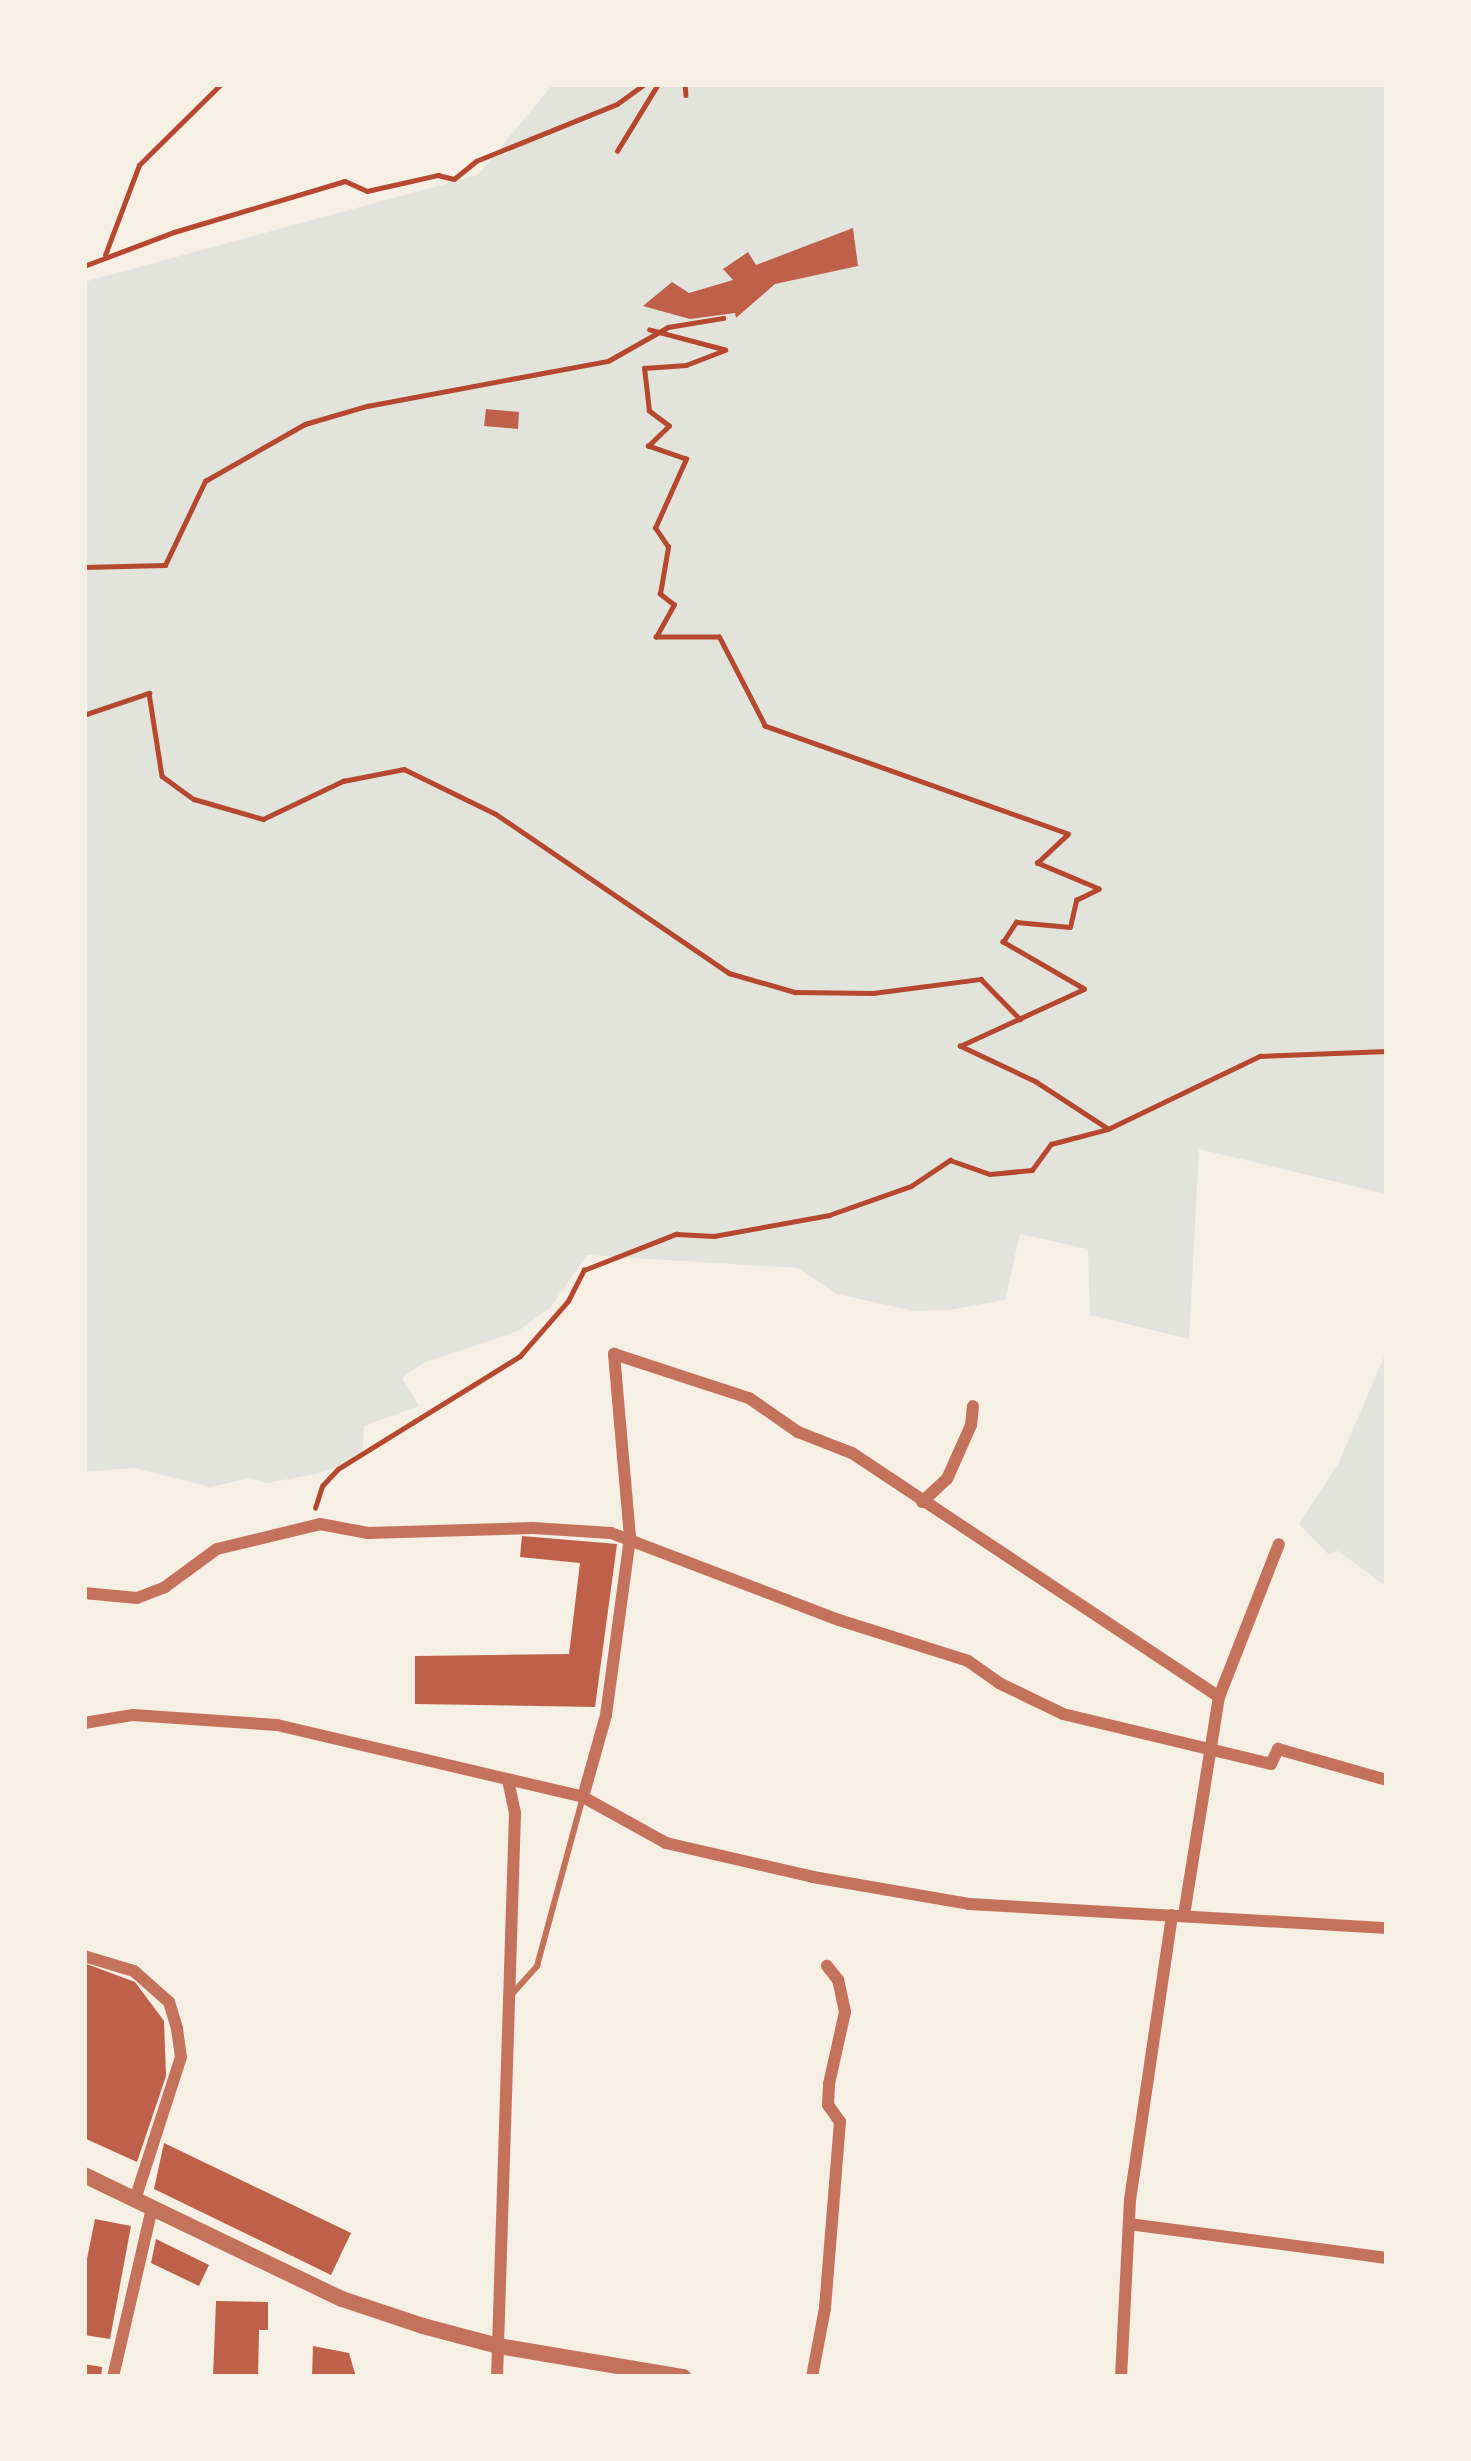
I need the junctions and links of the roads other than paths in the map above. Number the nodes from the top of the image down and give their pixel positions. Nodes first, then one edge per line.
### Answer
1 (973, 1406) dead end
2 (922, 1502) junction
3 (630, 1537) junction
4 (1279, 1544) dead end
5 (84, 1593) edge
6 (1219, 1697) junction
7 (84, 1723) edge
8 (1208, 1747) junction
9 (1387, 1780) edge
10 (508, 1781) junction
11 (583, 1797) junction
12 (1178, 1915) junction
13 (1387, 1928) edge
14 (84, 1956) edge
15 (827, 1966) dead end
16 (511, 1996) junction
17 (84, 2175) edge
18 (135, 2199) junction
19 (152, 2208) junction
20 (1129, 2224) junction
21 (1387, 2258) edge
22 (498, 2346) junction
23 (113, 2377) edge
24 (497, 2377) edge
25 (683, 2377) edge
26 (812, 2377) edge
27 (1121, 2377) edge

1 - 2 street
2 - 3 street
2 - 6 street
3 - 5 street
3 - 8 street
3 - 11 street
4 - 6 street
6 - 8 street
7 - 10 street
8 - 9 street
8 - 12 street
10 - 11 street
10 - 16 street
11 - 12 street
11 - 16 lane
12 - 13 street
12 - 20 street
14 - 18 street
15 - 26 street
16 - 22 street
17 - 18 street
18 - 19 street
19 - 22 street
19 - 23 street
20 - 21 street
20 - 27 street
22 - 24 street
22 - 25 street

